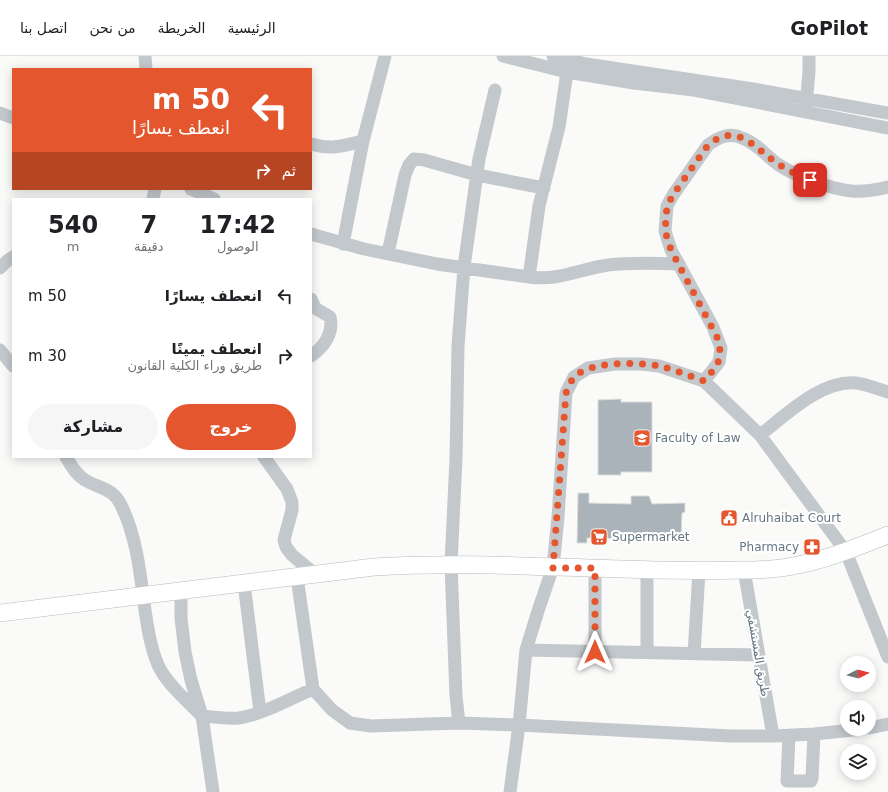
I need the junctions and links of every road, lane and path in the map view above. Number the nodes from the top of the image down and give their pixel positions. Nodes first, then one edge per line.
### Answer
1 (145, 56) edge
2 (385, 56) edge
3 (503, 56) edge
4 (553, 56) edge
5 (808, 56) edge
6 (146, 68) edge
7 (567, 72) junction
8 (695, 85) junction
9 (495, 90) dead end
10 (806, 105) junction
11 (0, 113) edge
12 (888, 113) edge
13 (12, 118) edge
14 (888, 128) edge
15 (363, 141) junction
16 (312, 144) edge
17 (477, 175) junction
18 (888, 187) edge
19 (544, 188) junction
20 (193, 190) edge
21 (212, 198) edge
22 (312, 234) edge
23 (343, 244) junction
24 (388, 253) junction
25 (12, 258) edge
26 (679, 264) junction
27 (464, 267) junction
28 (0, 268) edge
29 (529, 277) junction
30 (312, 301) edge
31 (0, 350) edge
32 (312, 355) edge
33 (12, 365) edge
34 (704, 381) junction
35 (888, 392) edge
36 (760, 434) junction
37 (67, 458) edge
38 (265, 458) edge
39 (888, 536) edge
40 (846, 552) junction
41 (451, 564) junction
42 (553, 568) junction
43 (595, 568) junction
44 (647, 570) junction
45 (744, 570) junction
46 (699, 571) junction
47 (316, 575) junction
48 (297, 577) junction
49 (244, 583) junction
50 (181, 590) junction
51 (143, 595) junction
52 (0, 613) edge
53 (526, 650) junction
54 (595, 652) junction
55 (647, 653) junction
56 (694, 654) junction
57 (758, 655) junction
58 (888, 657) edge
59 (313, 689) junction
60 (260, 712) junction
61 (202, 716) junction
62 (459, 723) junction
63 (888, 724) edge
64 (519, 725) junction
65 (876, 727) edge
66 (840, 731) edge
67 (814, 734) junction
68 (790, 735) junction
69 (773, 736) junction
70 (213, 792) edge
71 (510, 792) edge

1 - 6 street
2 - 15 street
3 - 7 street
4 - 8 street
5 - 10 street
7 - 8 street
7 - 19 street
8 - 10 street
9 - 17 street
10 - 12 street
10 - 14 street
11 - 13 street
15 - 16 street
15 - 23 street
17 - 19 street
17 - 24 street
17 - 27 street
18 - 26 street
19 - 29 street
20 - 21 street
22 - 23 street
23 - 24 street
24 - 27 street
25 - 28 street
26 - 29 street
26 - 34 street
27 - 29 street
27 - 41 street
30 - 32 street
31 - 33 street
34 - 36 street
34 - 42 street
35 - 36 street
36 - 40 street
37 - 51 street
38 - 47 street
39 - 40 main road
40 - 45 main road
40 - 58 street
41 - 42 main road
41 - 47 main road
41 - 62 street
42 - 43 main road
42 - 53 street
43 - 44 main road
43 - 54 street
44 - 46 main road
44 - 55 street
45 - 46 main road
45 - 57 street, طريق المستشفي
46 - 56 street
47 - 48 main road
48 - 49 main road
48 - 59 street
49 - 50 main road
49 - 60 street
50 - 51 main road
50 - 61 street
51 - 52 main road
51 - 61 street
53 - 54 street
53 - 64 street
54 - 55 street
55 - 56 street
56 - 57 street
57 - 69 street, طريق المستشفي
59 - 60 street
59 - 62 street
60 - 61 street
61 - 70 street
62 - 64 street
63 - 65 street
64 - 69 street
64 - 71 street
66 - 67 street
67 - 68 street
67 - 68 street
68 - 69 street

